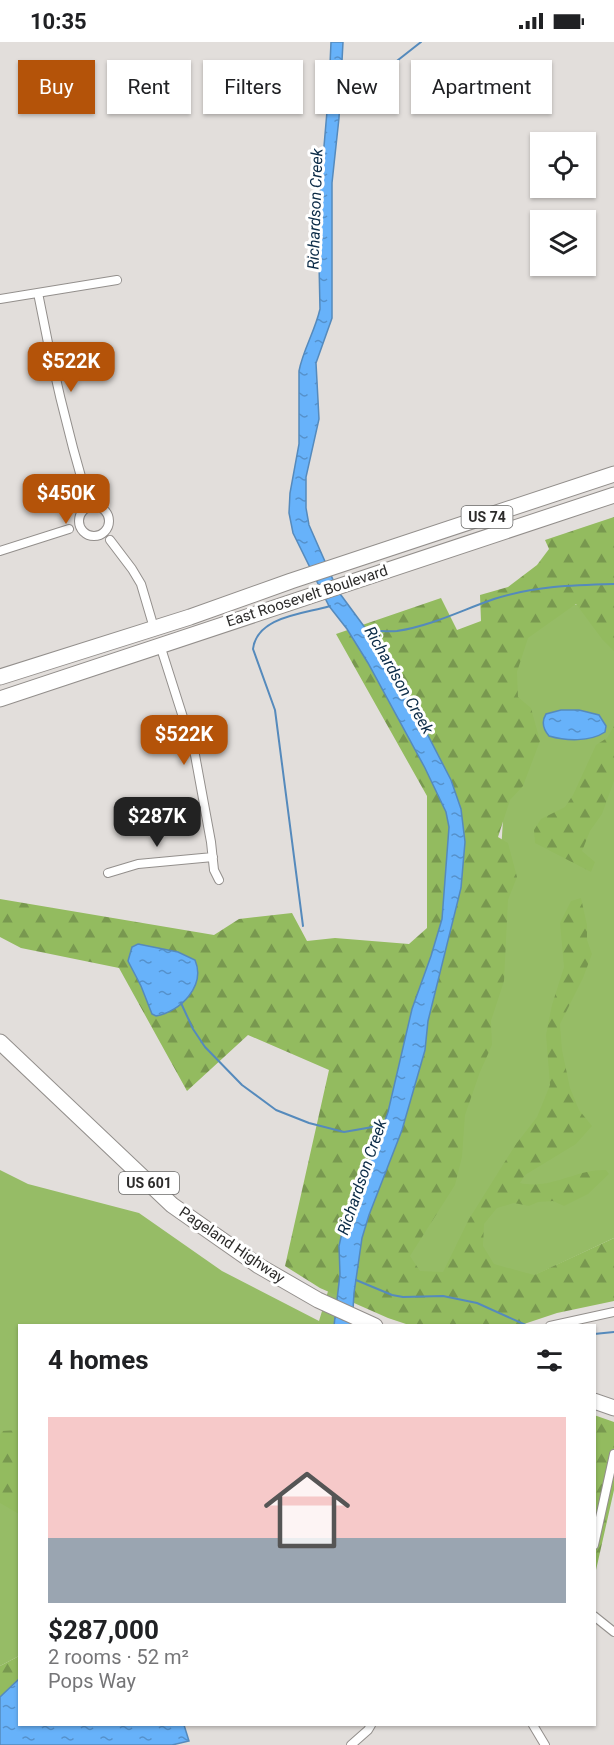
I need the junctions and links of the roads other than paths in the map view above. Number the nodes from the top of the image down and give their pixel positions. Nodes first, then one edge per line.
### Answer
1 (117, 279) dead end
2 (38, 292) junction
3 (0, 299) edge
4 (614, 474) edge
5 (614, 484) edge
6 (614, 495) edge
7 (86, 503) junction
8 (79, 521) junction
9 (108, 528) junction
10 (69, 529) junction
11 (82, 530) junction
12 (100, 535) junction
13 (492, 535) junction
14 (110, 540) junction
15 (0, 551) edge
16 (253, 595) junction
17 (154, 628) junction
18 (160, 645) junction
19 (0, 677) edge
20 (47, 683) junction
21 (0, 699) edge
22 (213, 857) junction
23 (108, 873) dead end
24 (219, 880) dead end
25 (0, 1042) edge
26 (614, 1312) edge
27 (371, 1324) edge
28 (559, 1324) edge
29 (596, 1402) edge
30 (614, 1408) edge
31 (614, 1455) edge
32 (596, 1536) edge
33 (596, 1618) edge
34 (614, 1632) edge
35 (370, 1726) edge
36 (534, 1726) edge
37 (351, 1745) edge
38 (545, 1745) edge

1 - 2 street
2 - 3 street
2 - 7 street
4 - 16 highway, East Roosevelt Boulevard / US 74
5 - 13 highway
6 - 13 highway, East Roosevelt Boulevard / US 74
7 - 8 street
7 - 9 street
8 - 10 street
8 - 11 street
9 - 12 street
9 - 14 street
10 - 11 street
10 - 15 street
11 - 12 street
12 - 14 street
13 - 18 highway, East Roosevelt Boulevard / US 74
14 - 17 street
16 - 17 highway, East Roosevelt Boulevard / US 74
16 - 18 highway
17 - 19 highway, East Roosevelt Boulevard / US 74
17 - 20 highway
18 - 20 highway, East Roosevelt Boulevard / US 74
18 - 22 street
20 - 21 highway, East Roosevelt Boulevard / US 74
22 - 23 street
22 - 24 street
25 - 27 highway, Pageland Highway / US 601
26 - 28 street
29 - 30 highway
31 - 32 street
33 - 34 street
35 - 37 street
36 - 38 street

